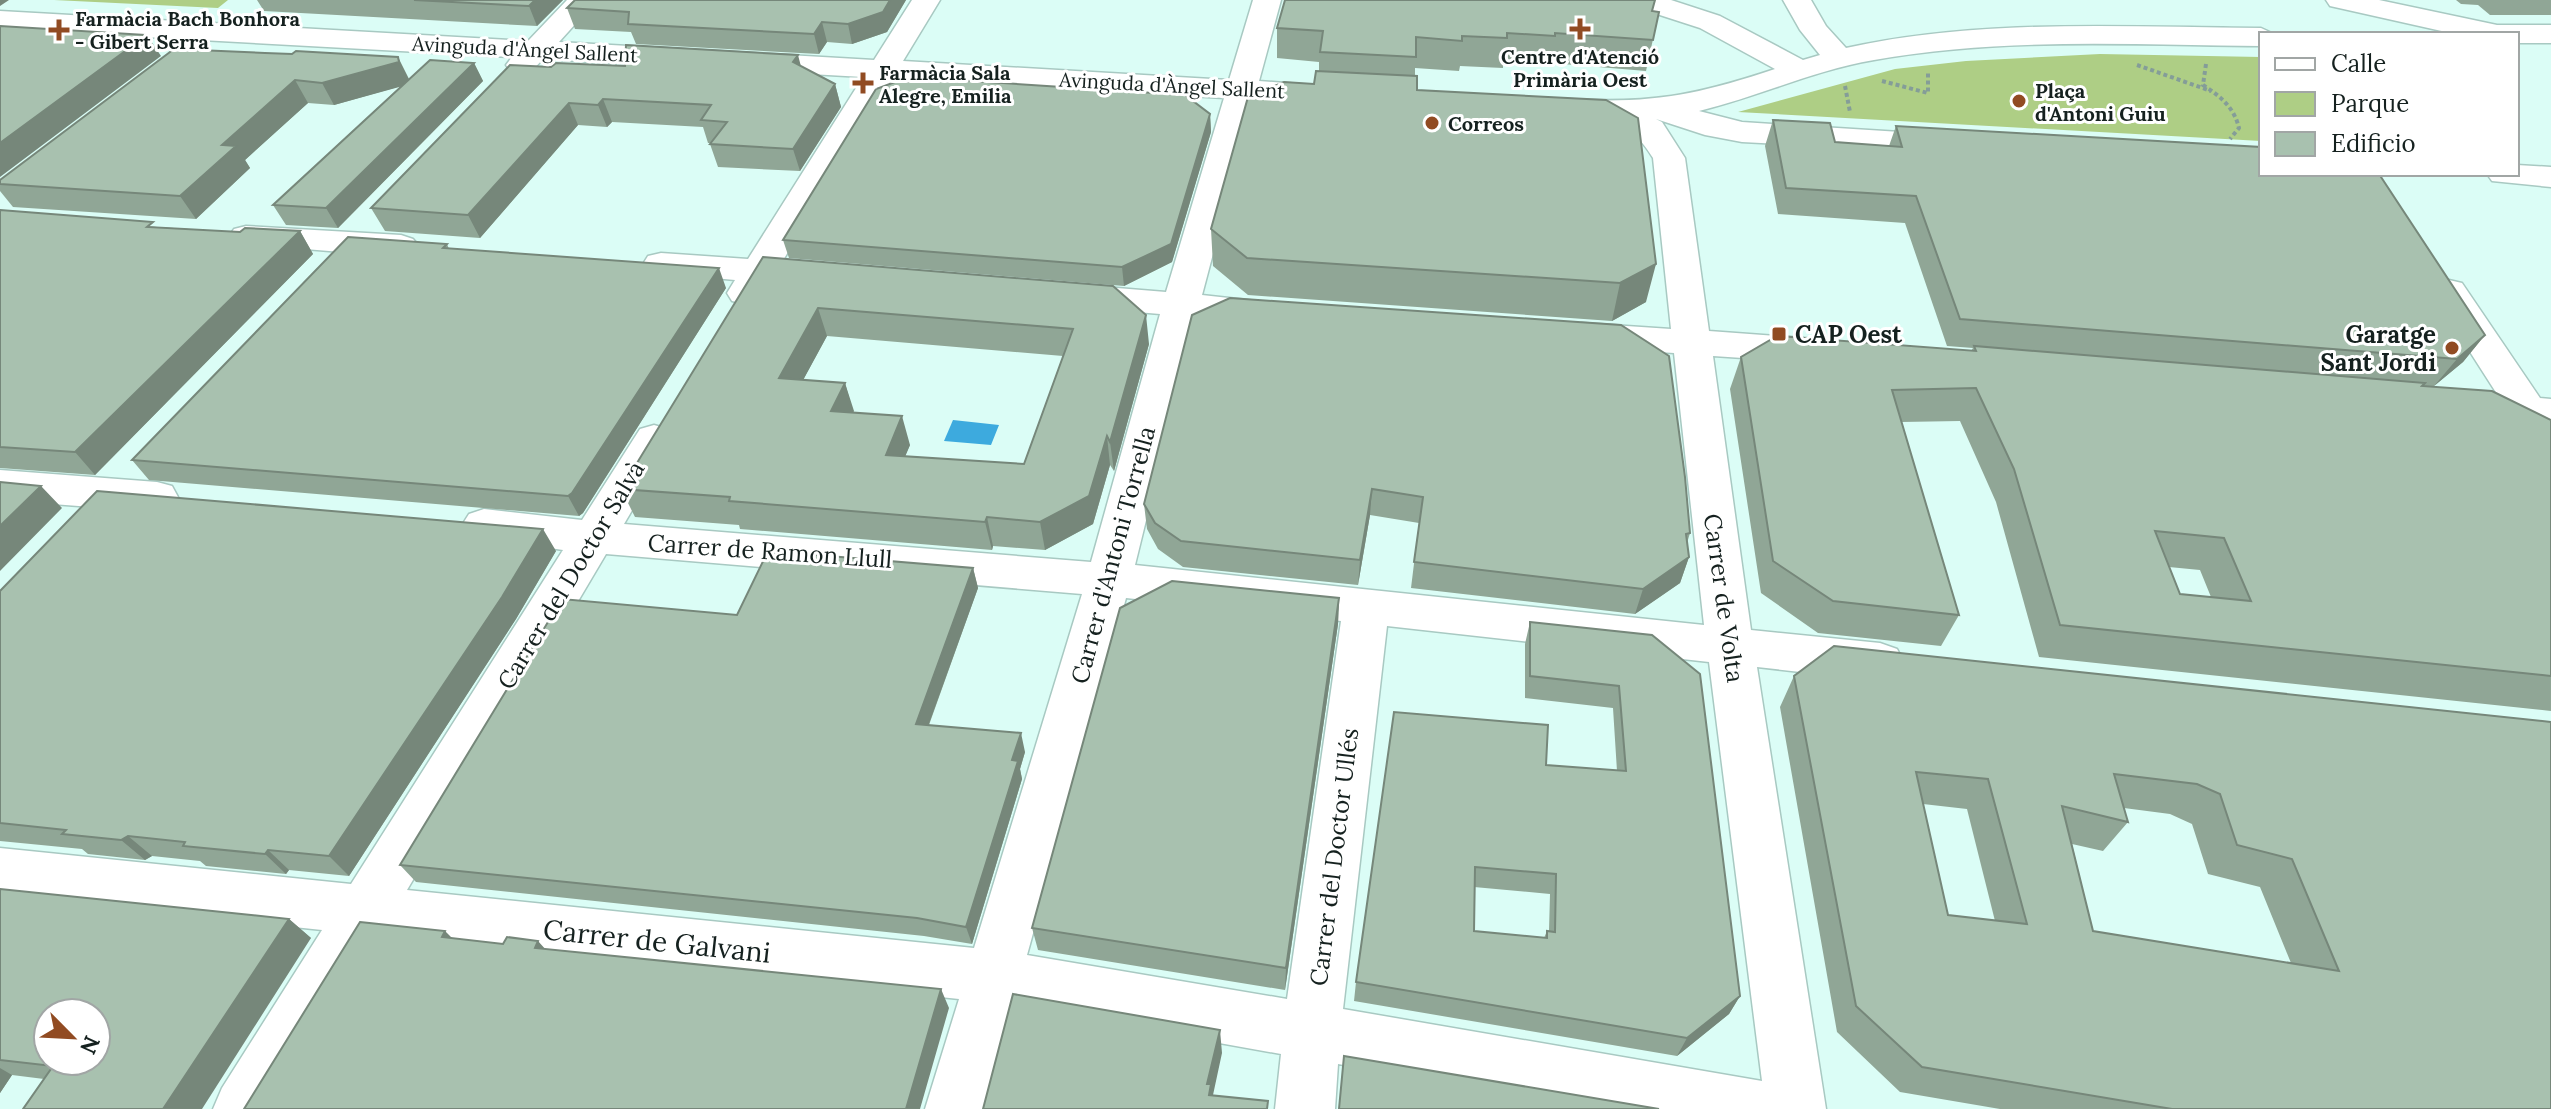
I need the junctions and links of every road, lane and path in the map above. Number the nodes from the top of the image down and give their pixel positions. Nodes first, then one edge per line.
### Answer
1 (583, 0) edge
2 (926, 0) edge
3 (1267, 0) edge
4 (1642, 0) edge
5 (1797, 0) edge
6 (2316, 0) edge
7 (248, 7) dead end
8 (2337, 13) edge
9 (0, 20) edge
10 (217, 31) junction
11 (2482, 32) edge
12 (2519, 34) edge
13 (2551, 34) edge
14 (2259, 37) edge
15 (536, 50) junction
16 (2211, 57) dead end
17 (181, 59) edge
18 (2126, 61) dead end
19 (1841, 68) junction
20 (882, 69) junction
21 (1800, 70) junction
22 (1872, 78) dead end
23 (500, 87) edge
24 (1243, 89) junction
25 (2211, 91) junction
26 (1928, 93) dead end
27 (1355, 95) edge
28 (1530, 106) edge
29 (1663, 109) junction
30 (1617, 111) junction
31 (1850, 120) dead end
32 (2230, 139) dead end
33 (1978, 144) edge
34 (2519, 148) edge
35 (2519, 175) edge
36 (2547, 177) edge
37 (386, 205) edge
38 (208, 233) edge
39 (350, 243) junction
40 (439, 249) edge
41 (624, 261) edge
42 (2435, 269) edge
43 (759, 271) junction
44 (317, 277) edge
45 (849, 277) edge
46 (1038, 292) edge
47 (1181, 305) junction
48 (1307, 314) edge
49 (722, 330) edge
50 (1543, 332) edge
51 (1691, 341) junction
52 (1846, 354) edge
53 (2440, 403) edge
54 (674, 408) edge
55 (2540, 411) edge
56 (2551, 445) edge
57 (141, 459) edge
58 (0, 485) edge
59 (109, 493) junction
60 (201, 501) edge
61 (449, 522) edge
62 (76, 526) edge
63 (593, 537) junction
64 (1109, 579) junction
65 (1366, 606) junction
66 (1730, 647) junction
67 (1926, 667) edge
68 (0, 872) edge
69 (365, 912) junction
70 (993, 976) junction
71 (1312, 1029) junction
72 (243, 1109) edge
73 (955, 1109) edge
74 (1305, 1109) edge
75 (1758, 1109) edge
76 (1796, 1109) edge

1 - 15 street
2 - 20 street
3 - 24 street, Carrer d'Antoni Torrella
4 - 21 street
5 - 19 street
6 - 8 street
7 - 10 street
8 - 11 street
9 - 10 street, Avinguda d'Àngel Sallent
10 - 15 street, Avinguda d'Àngel Sallent
10 - 17 street
12 - 13 street
14 - 19 street
15 - 20 street, Avinguda d'Àngel Sallent
15 - 23 street
16 - 25 path
18 - 25 path
19 - 21 street
19 - 31 path
20 - 24 street, Avinguda d'Àngel Sallent
20 - 43 street
21 - 29 street
22 - 26 path
24 - 27 street, Avinguda d'Àngel Sallent
24 - 47 street, Carrer d'Antoni Torrella
25 - 32 path
28 - 30 street
29 - 30 street
29 - 33 street
30 - 51 street, Carrer de Volta
34 - 36 street
35 - 36 street
37 - 39 street
38 - 39 street
39 - 40 street
39 - 44 street
41 - 43 street
42 - 55 street
43 - 45 street
43 - 49 street
46 - 47 street
47 - 48 street
47 - 64 street, Carrer d'Antoni Torrella
50 - 51 street
51 - 52 street
51 - 66 street, Carrer de Volta
53 - 55 street
54 - 63 street, Carrer del Doctor Salvà
55 - 56 street
57 - 59 street
58 - 59 street
59 - 60 street
59 - 62 street
61 - 63 street, Carrer de Ramon Llull
63 - 64 street, Carrer de Ramon Llull
63 - 69 street, Carrer del Doctor Salvà
64 - 65 street, Carrer de Ramon Llull
64 - 70 street, Carrer d'Antoni Torrella
65 - 66 street, Carrer de Ramon Llull
65 - 71 street, Carrer del Doctor Ullés
66 - 67 street, Carrer de Ramon Llull
66 - 76 street, Carrer de Volta
68 - 69 street, Carrer de Galvani
69 - 70 street, Carrer de Galvani
69 - 72 street, Carrer del Doctor Salvà
70 - 71 street, Carrer de Galvani
70 - 73 street, Carrer d'Antoni Torrella
71 - 74 street, Carrer del Doctor Ullés
71 - 75 street, Carrer de Galvani

